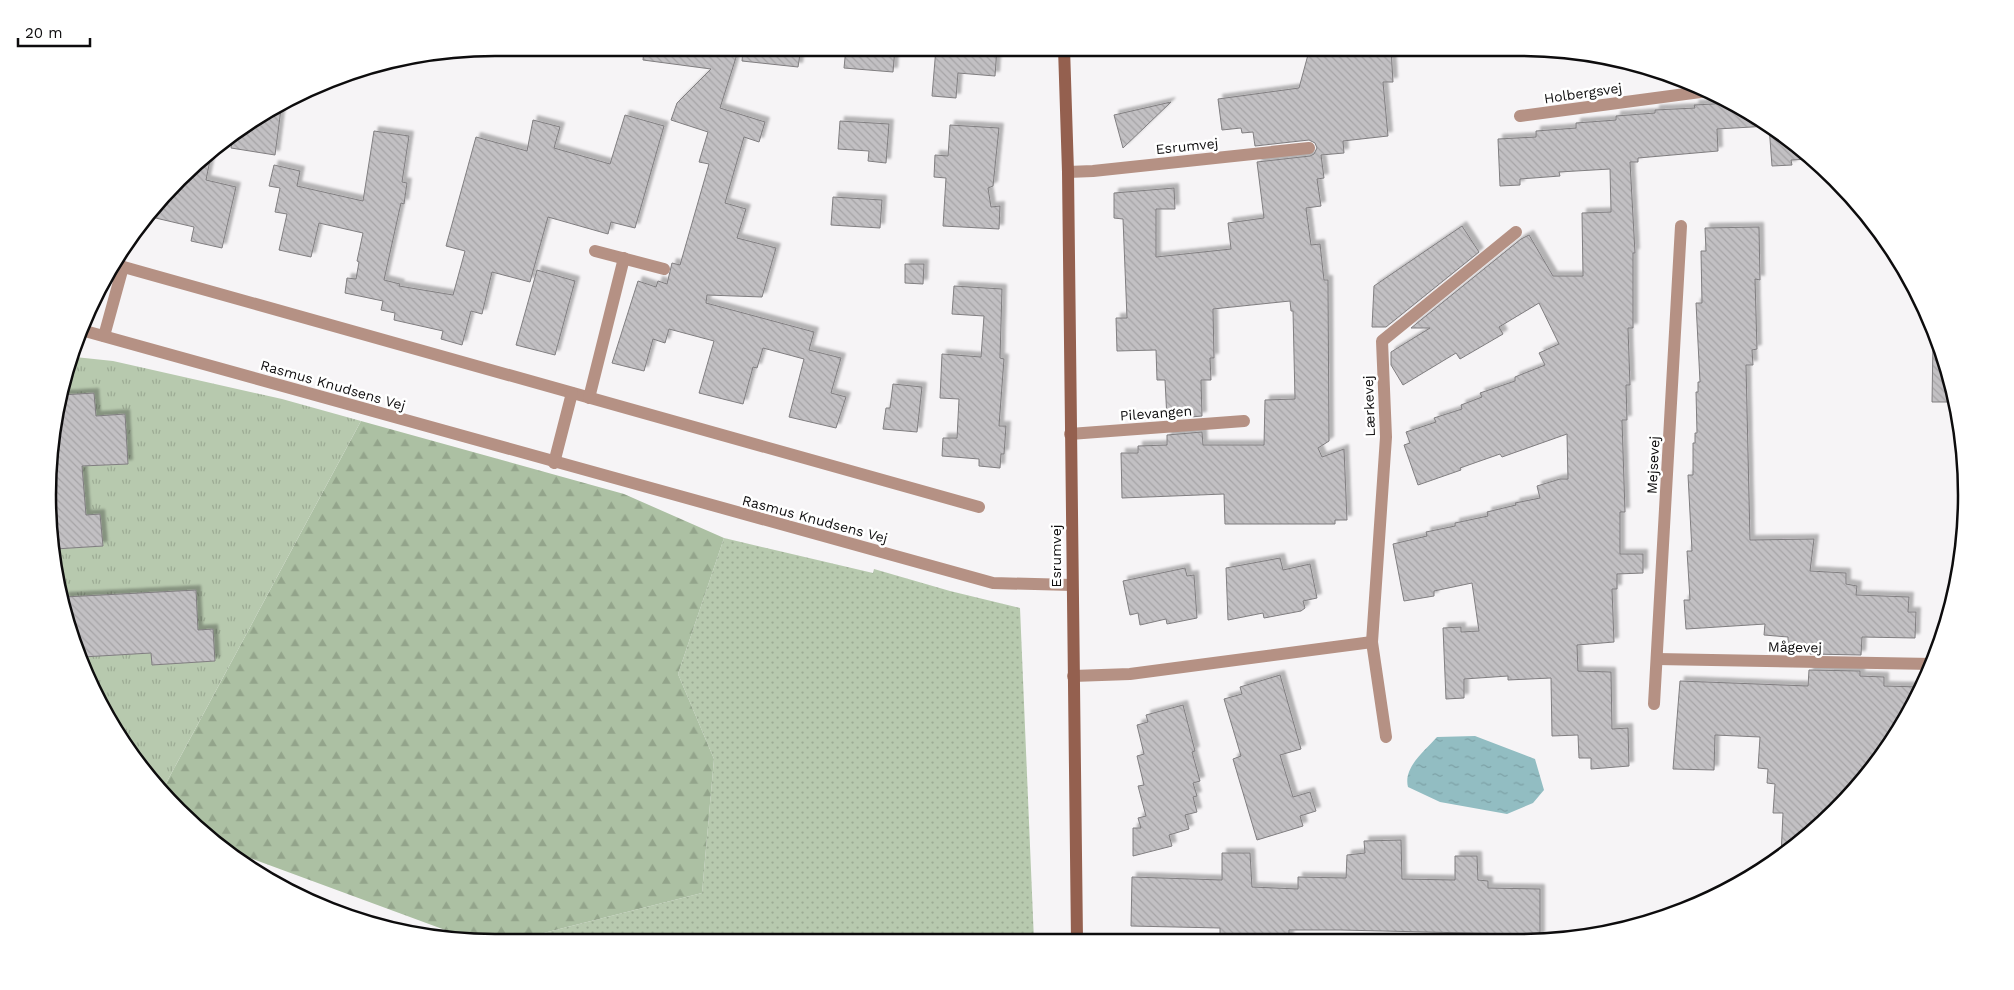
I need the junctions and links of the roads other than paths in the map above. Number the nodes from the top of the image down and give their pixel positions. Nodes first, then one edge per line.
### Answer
1 (1064, 56) edge
2 (1694, 93) edge
3 (1520, 116) dead end
4 (1308, 148) dead end
5 (1068, 172) junction
6 (1681, 226) dead end
7 (1516, 232) dead end
8 (595, 251) dead end
9 (624, 258) junction
10 (121, 267) edge
11 (664, 268) dead end
12 (116, 274) edge
13 (88, 332) edge
14 (104, 336) junction
15 (572, 393) junction
16 (589, 398) junction
17 (1244, 421) dead end
18 (1070, 434) junction
19 (554, 463) junction
20 (979, 507) dead end
21 (1072, 585) junction
22 (1372, 642) junction
23 (1657, 659) junction
24 (1924, 664) edge
25 (1073, 676) junction
26 (1654, 704) dead end
27 (1386, 738) dead end
28 (1077, 934) edge

1 - 5 main road, Esrumvej
2 - 3 street, Holbergsvej
4 - 5 street, Esrumvej
5 - 18 main road, Esrumvej
6 - 23 street, Mejsevej
7 - 22 street, Lærkevej
8 - 9 street
9 - 11 street
9 - 16 street
10 - 15 street
12 - 14 street
13 - 14 street, Rasmus Knudsens Vej
14 - 19 street, Rasmus Knudsens Vej
15 - 16 street
15 - 19 street
16 - 20 street
17 - 18 street, Pilevangen
18 - 21 main road, Esrumvej
19 - 21 street, Rasmus Knudsens Vej
21 - 25 main road, Esrumvej
22 - 25 street
22 - 27 street, Lærkevej
23 - 24 street, Mågevej
23 - 26 street, Mejsevej
25 - 28 main road, Esrumvej

